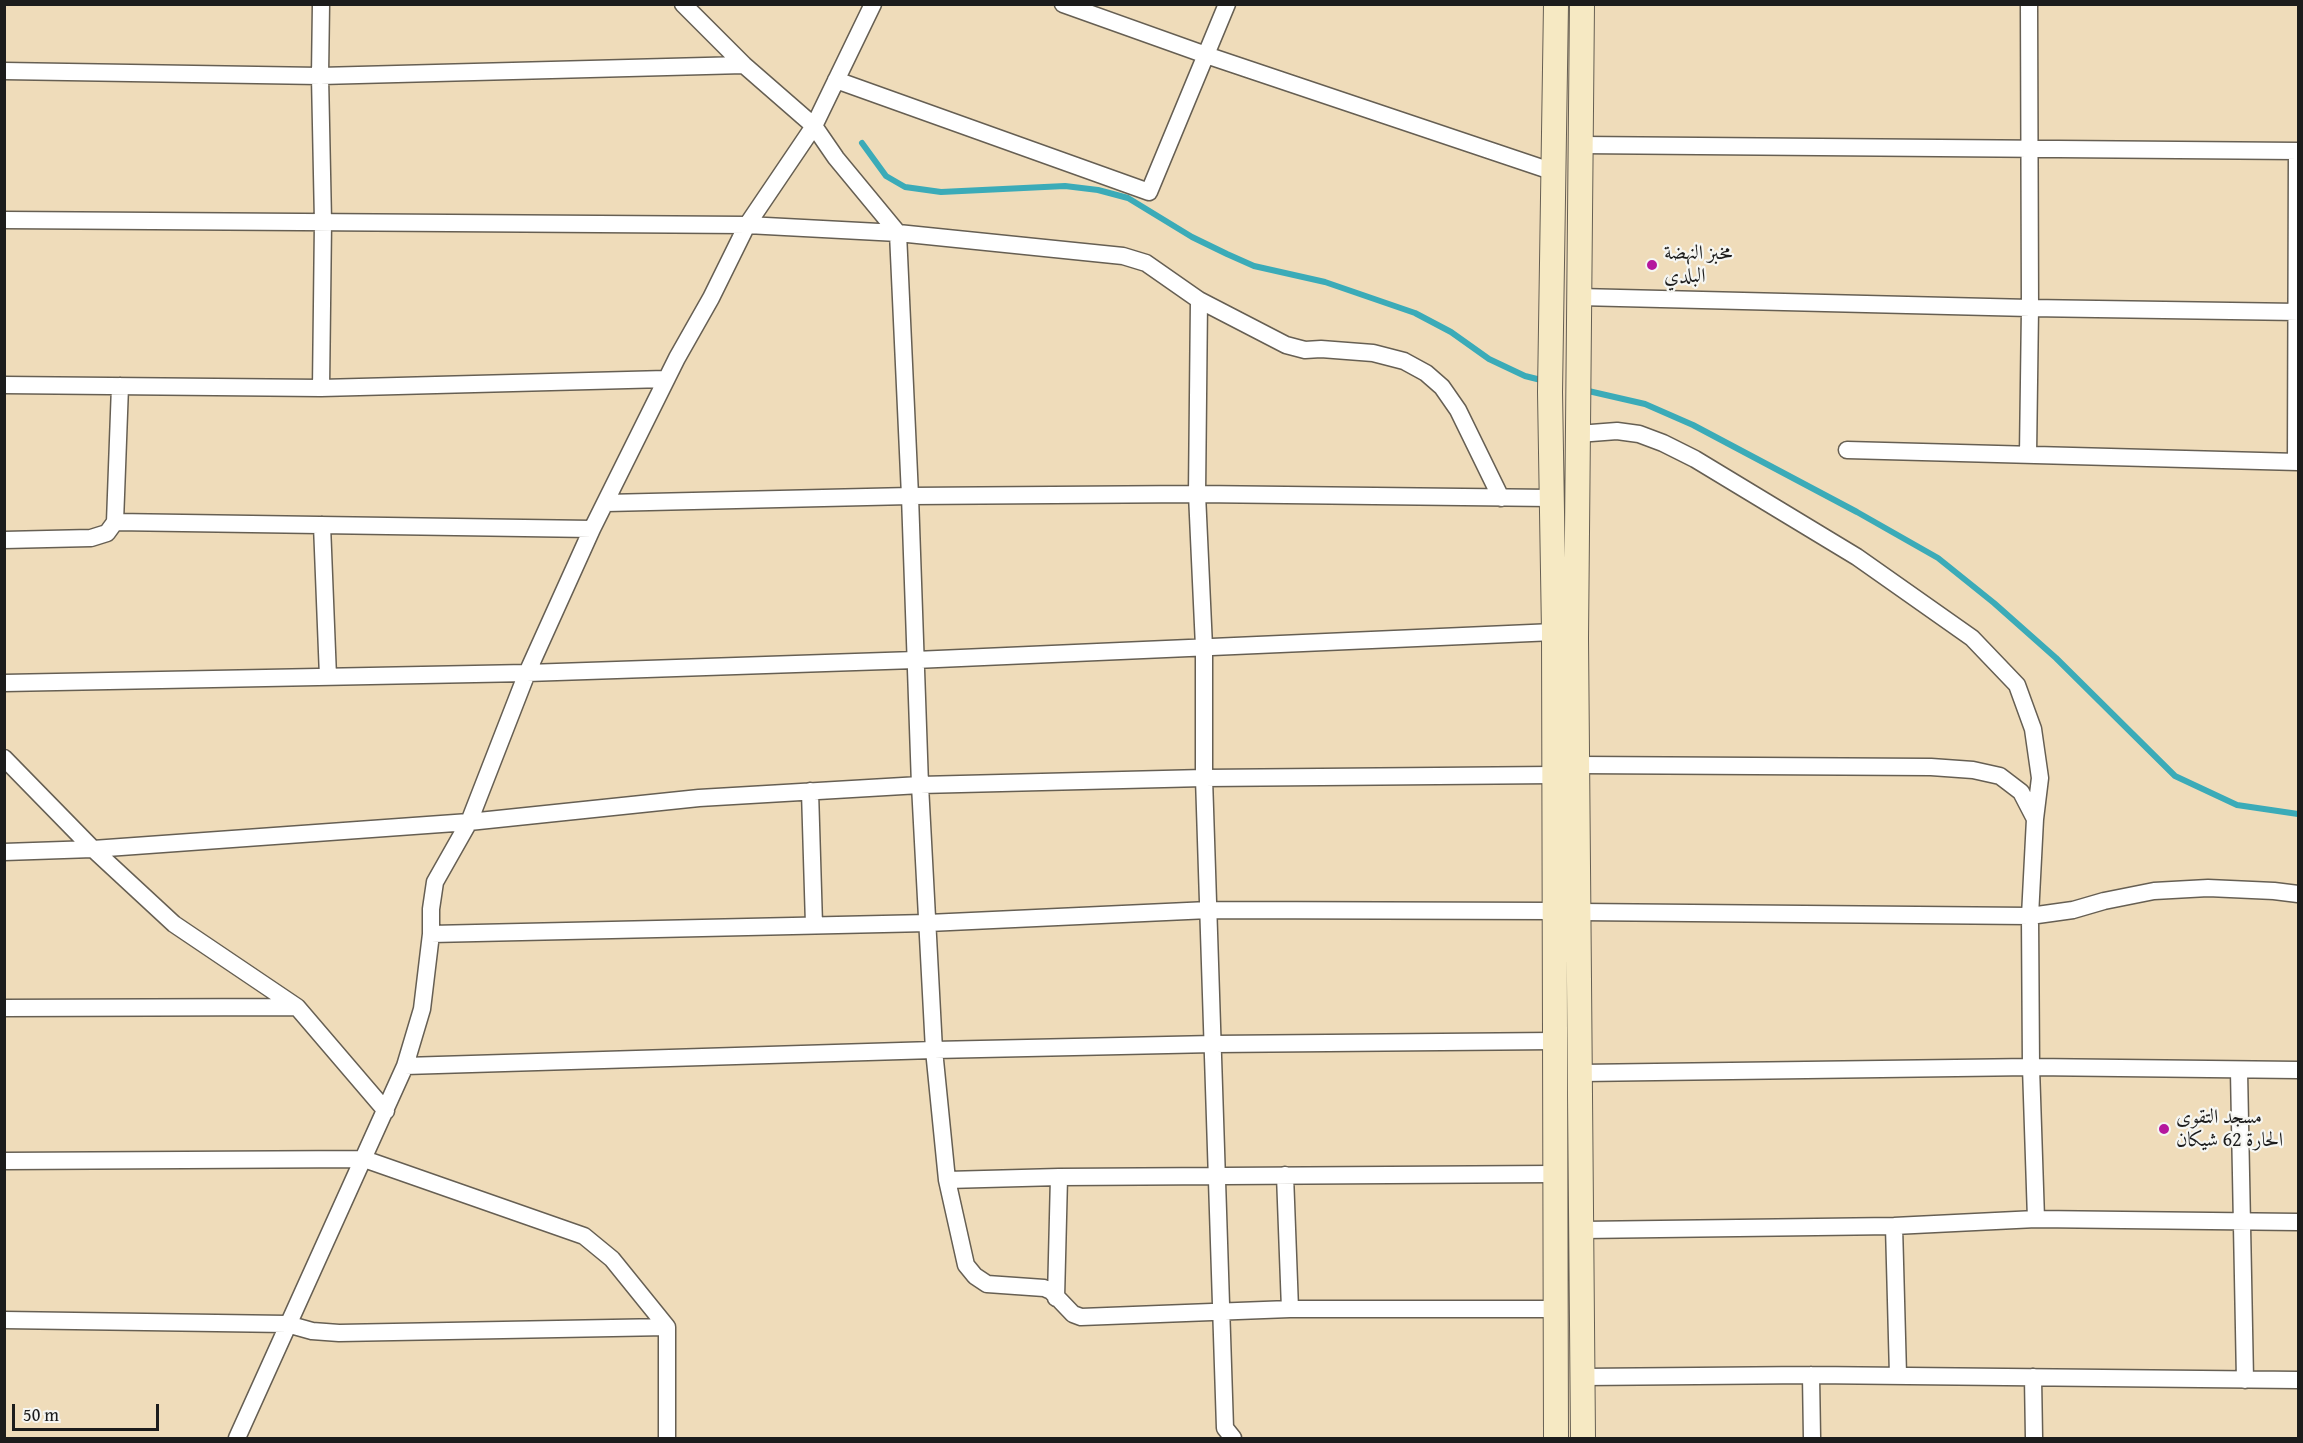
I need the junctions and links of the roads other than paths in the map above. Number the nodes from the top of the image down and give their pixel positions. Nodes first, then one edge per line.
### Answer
1 (321, 4) edge
2 (682, 4) edge
3 (873, 4) edge
4 (1063, 4) edge
5 (1227, 4) edge
6 (1582, 4) edge
7 (2029, 4) edge
8 (1554, 5) edge
9 (1206, 55) junction
10 (744, 65) junction
11 (4, 71) edge
12 (320, 76) junction
13 (836, 80) junction
14 (814, 126) junction
15 (1580, 145) junction
16 (2029, 148) junction
17 (2298, 151) edge
18 (1554, 172) junction
19 (4, 220) edge
20 (323, 222) junction
21 (747, 225) junction
22 (898, 233) junction
23 (1579, 297) junction
24 (1199, 300) junction
25 (2030, 308) junction
26 (2297, 312) edge
27 (666, 379) junction
28 (4, 385) edge
29 (120, 386) junction
30 (321, 388) junction
31 (1578, 434) junction
32 (1847, 450) dead end
33 (2028, 455) junction
34 (2297, 462) edge
35 (1197, 494) junction
36 (910, 496) junction
37 (1501, 498) junction
38 (1552, 498) junction
39 (606, 503) junction
40 (115, 522) junction
41 (322, 525) junction
42 (592, 530) junction
43 (4, 540) edge
44 (1554, 632) junction
45 (1204, 647) junction
46 (915, 660) junction
47 (526, 673) junction
48 (328, 677) junction
49 (4, 683) edge
50 (4, 758) edge
51 (1578, 765) junction
52 (1554, 775) junction
53 (1204, 778) junction
54 (920, 785) junction
55 (810, 791) junction
56 (2035, 819) junction
57 (469, 822) junction
58 (93, 849) junction
59 (4, 852) edge
60 (2298, 894) edge
61 (1209, 910) junction
62 (1554, 911) junction
63 (1578, 912) junction
64 (2030, 916) junction
65 (928, 923) junction
66 (814, 925) junction
67 (431, 934) junction
68 (297, 1007) junction
69 (4, 1008) edge
70 (1555, 1041) junction
71 (1214, 1044) junction
72 (934, 1050) junction
73 (405, 1066) junction
74 (2031, 1067) junction
75 (2298, 1070) edge
76 (2239, 1071) junction
77 (1581, 1073) junction
78 (386, 1111) junction
79 (364, 1159) junction
80 (4, 1161) edge
81 (1555, 1174) junction
82 (1285, 1175) junction
83 (1218, 1176) junction
84 (1059, 1177) junction
85 (947, 1180) junction
86 (2036, 1219) junction
87 (2242, 1222) junction
88 (2298, 1222) edge
89 (1894, 1226) junction
90 (1582, 1230) junction
91 (1056, 1298) junction
92 (1556, 1309) junction
93 (1290, 1310) junction
94 (1221, 1312) junction
95 (4, 1320) edge
96 (287, 1324) junction
97 (667, 1327) junction
98 (1812, 1375) junction
99 (1898, 1375) junction
100 (1582, 1377) junction
101 (2033, 1377) junction
102 (2244, 1380) junction
103 (2298, 1380) edge
104 (237, 1438) edge
105 (667, 1438) edge
106 (1233, 1438) edge
107 (1556, 1438) edge
108 (1583, 1438) edge
109 (1812, 1438) edge
110 (2034, 1438) edge

1 - 12 street
2 - 10 street
3 - 13 street
4 - 9 street
5 - 9 street
6 - 15 main road
7 - 16 street
8 - 18 main road
9 - 13 street
9 - 18 street
10 - 12 street
10 - 14 street
11 - 12 street
12 - 20 street
13 - 14 street
14 - 21 street
14 - 22 street
15 - 16 street
15 - 23 main road
16 - 17 street
16 - 25 street
17 - 26 street
18 - 38 main road
19 - 20 street
20 - 21 street
20 - 30 street
21 - 22 street
21 - 27 street
22 - 24 street
22 - 36 street
23 - 25 street
23 - 31 main road
24 - 35 street
24 - 37 street
25 - 26 street
25 - 33 street
26 - 34 street
27 - 30 street
27 - 39 street
28 - 29 street
29 - 30 street
29 - 40 street
31 - 51 main road
31 - 56 street
32 - 33 street
33 - 34 street
35 - 36 street
35 - 37 street
35 - 45 street
36 - 39 street
36 - 46 street
37 - 38 street
38 - 44 main road
39 - 42 street
40 - 41 street
40 - 43 street
41 - 42 street
41 - 48 street
42 - 47 street
44 - 45 street
44 - 52 main road
45 - 46 street
45 - 53 street
46 - 47 street
46 - 54 street
47 - 48 street
47 - 57 street
48 - 49 street
50 - 58 street
51 - 56 street
51 - 63 main road
52 - 53 street
52 - 62 main road
53 - 54 street
53 - 61 street
54 - 55 street
54 - 65 street
55 - 57 street
55 - 66 street
56 - 64 street
57 - 58 street
57 - 67 street
58 - 59 street
58 - 68 street
60 - 64 street
61 - 62 street
61 - 65 street
61 - 71 street
62 - 70 main road
63 - 64 street
63 - 77 main road
64 - 74 street
65 - 66 street
65 - 72 street
66 - 67 street
67 - 73 street
68 - 69 street
68 - 78 street
70 - 71 street
70 - 81 main road
71 - 72 street
71 - 83 street
72 - 73 street
72 - 85 street
73 - 78 street
74 - 76 street
74 - 77 street
74 - 86 street
75 - 76 street
76 - 87 street
77 - 90 main road
78 - 79 street
79 - 80 street
79 - 96 street
79 - 97 street
81 - 82 street
81 - 92 main road
82 - 83 street
82 - 93 street
83 - 84 street
83 - 94 street
84 - 85 street
84 - 91 street
85 - 91 street
86 - 87 street
86 - 89 street
87 - 88 street
87 - 102 street
89 - 90 street
89 - 99 street
90 - 100 main road
91 - 94 street
92 - 93 street
92 - 107 main road
93 - 94 street
94 - 106 street
95 - 96 street
96 - 97 street
96 - 104 street
97 - 105 street
98 - 99 street
98 - 100 street
98 - 109 street
99 - 101 street
100 - 108 main road
101 - 102 street
101 - 110 street
102 - 103 street

